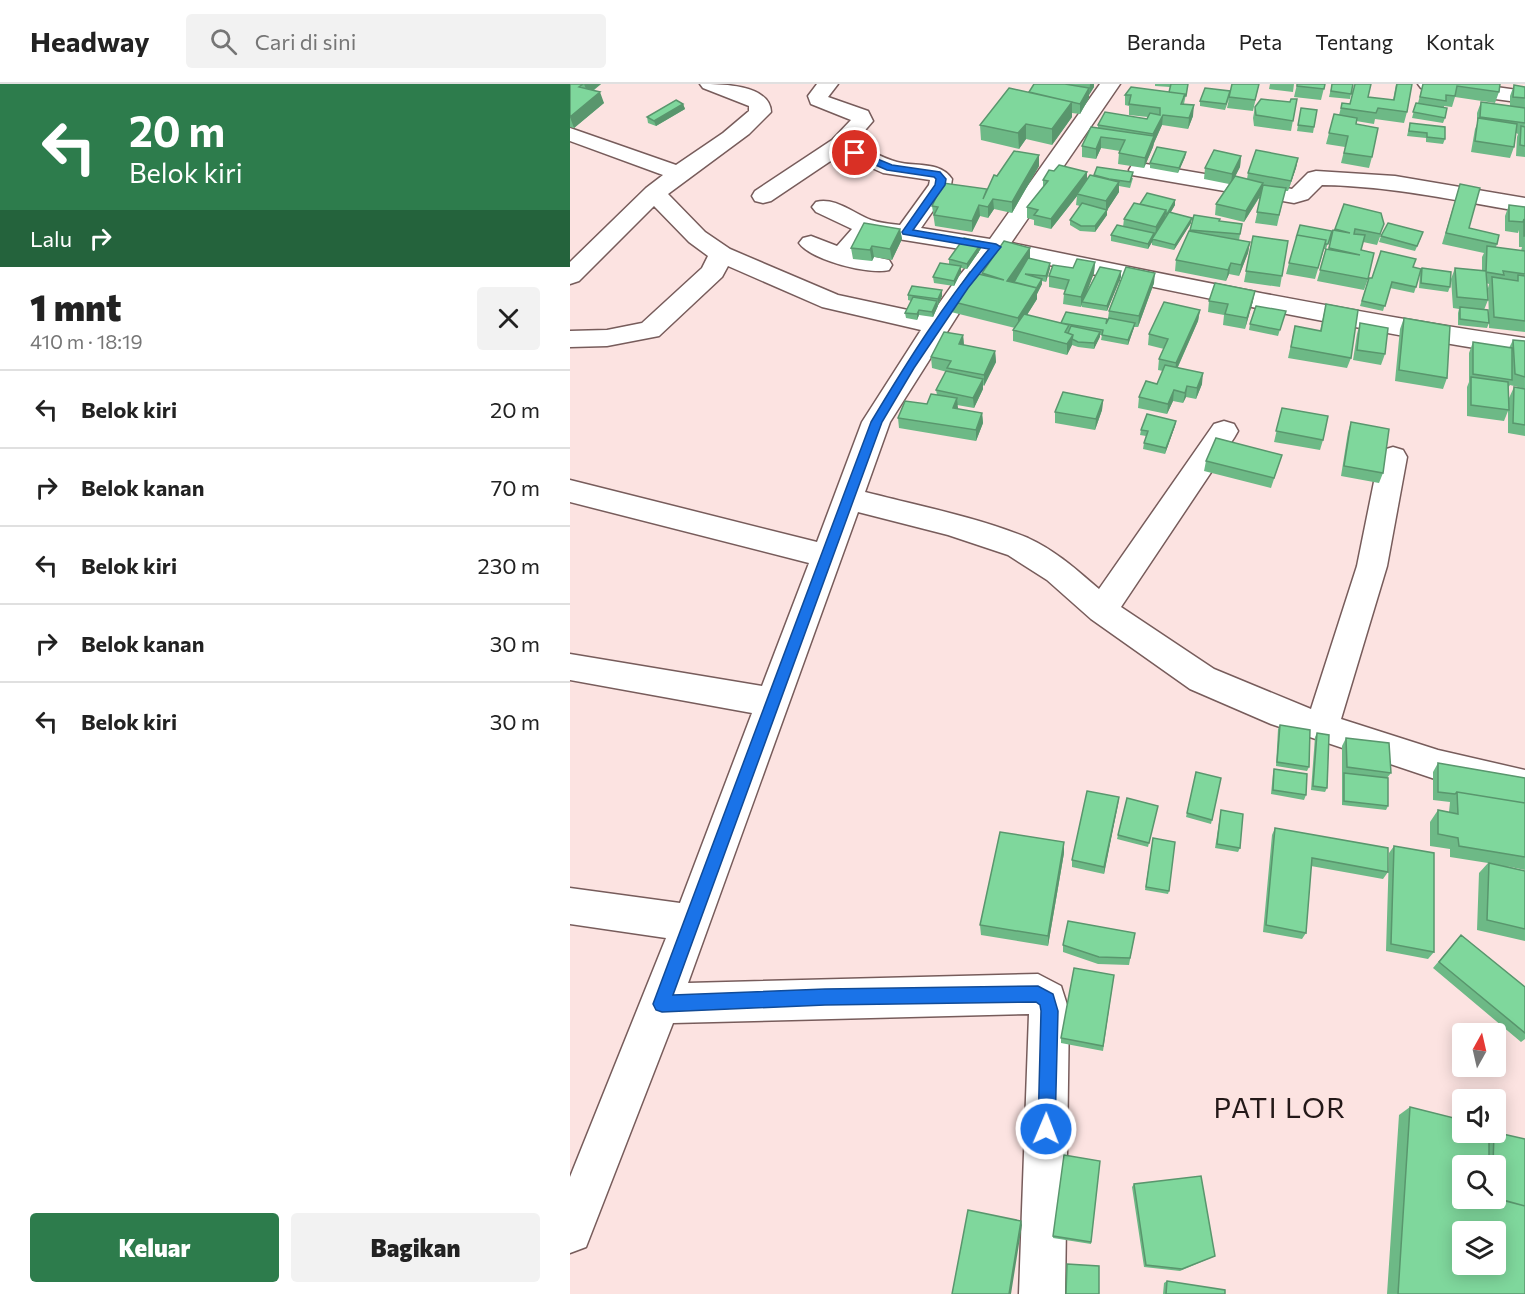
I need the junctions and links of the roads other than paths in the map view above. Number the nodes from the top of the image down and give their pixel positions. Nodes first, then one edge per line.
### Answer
1 (710, 84) edge
2 (828, 84) edge
3 (1110, 84) edge
4 (1428, 84) edge
5 (737, 87) edge
6 (1525, 97) edge
7 (570, 134) edge
8 (840, 145) junction
9 (1140, 170) edge
10 (678, 173) junction
11 (654, 194) junction
12 (763, 196) dead end
13 (1525, 205) edge
14 (824, 207) dead end
15 (867, 227) junction
16 (907, 232) junction
17 (811, 243) dead end
18 (996, 247) junction
19 (721, 254) junction
20 (841, 257) junction
21 (880, 265) dead end
22 (570, 276) edge
23 (937, 326) junction
24 (570, 339) edge
25 (1525, 347) edge
26 (1224, 431) dead end
27 (1393, 457) dead end
28 (570, 491) edge
29 (847, 498) junction
30 (828, 556) junction
31 (1102, 610) junction
32 (570, 668) edge
33 (772, 702) junction
34 (1322, 728) junction
35 (1525, 786) edge
36 (570, 906) edge
37 (691, 923) junction
38 (662, 1004) junction
39 (570, 1231) edge
40 (1042, 1294) edge

1 - 5 street
2 - 8 street
3 - 18 street
4 - 6 street
5 - 10 street
7 - 10 street
8 - 12 street
8 - 16 street
9 - 13 street
10 - 11 street
11 - 19 street
11 - 22 street
14 - 15 street
15 - 16 street
15 - 20 street
16 - 18 street
17 - 20 street
18 - 23 street
18 - 25 street
19 - 23 street
19 - 24 street
20 - 21 street
23 - 29 street
26 - 31 street
27 - 34 street
28 - 30 street
29 - 30 street
29 - 31 street
30 - 33 street
31 - 34 street
32 - 33 street
33 - 37 street
34 - 35 street
36 - 37 street
37 - 38 street
38 - 39 street
38 - 40 street

